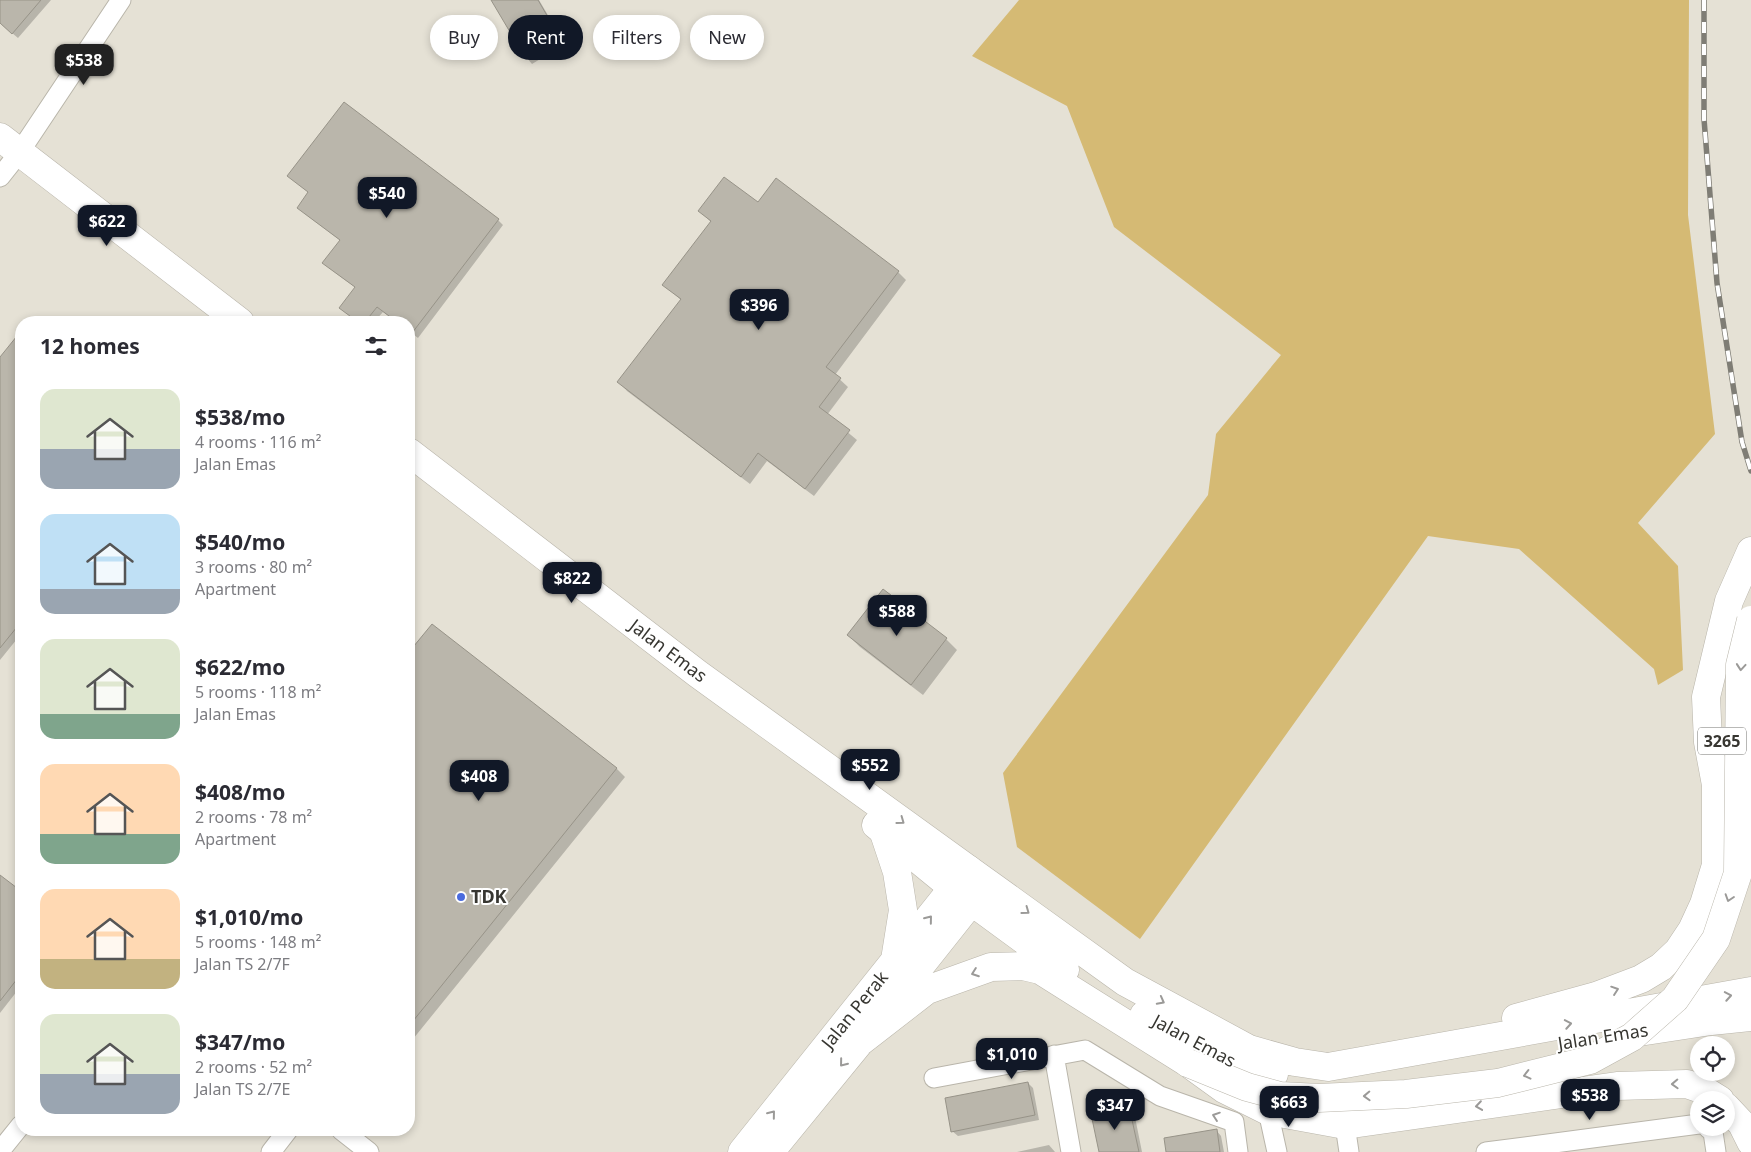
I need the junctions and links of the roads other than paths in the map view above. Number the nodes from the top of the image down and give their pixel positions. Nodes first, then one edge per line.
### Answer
1 (121, 0) edge
2 (10, 145) edge
3 (0, 177) edge
4 (232, 316) edge
5 (415, 457) edge
6 (1751, 550) edge
7 (1728, 601) junction
8 (1751, 620) edge
9 (762, 722) junction
10 (884, 833) junction
11 (1751, 878) edge
12 (970, 885) junction
13 (894, 962) junction
14 (1751, 991) edge
15 (1751, 1018) edge
16 (1711, 1021) junction
17 (1751, 1031) edge
18 (860, 1042) junction
19 (1054, 1055) junction
20 (1295, 1062) junction
21 (1188, 1063) junction
22 (934, 1078) dead end
23 (1706, 1091) edge
24 (1268, 1111) junction
25 (1735, 1117) edge
26 (1345, 1125) junction
27 (1690, 1125) edge
28 (15, 1132) edge
29 (283, 1136) edge
30 (349, 1136) edge
31 (1714, 1136) edge
32 (1751, 1142) edge
33 (0, 1151) edge
34 (270, 1152) edge
35 (370, 1152) edge
36 (742, 1152) edge
37 (770, 1152) edge
38 (1071, 1152) edge
39 (1238, 1152) edge
40 (1277, 1152) edge
41 (1349, 1152) edge
42 (1486, 1152) edge
43 (1716, 1152) edge

1 - 2 street
2 - 3 street
2 - 4 main road
5 - 9 main road, Jalan Emas
6 - 7 main road, 3265
7 - 11 main road, 3265
20 -> 7 main road
8 -> 21 main road, bridge
9 - 10 main road, Jalan Emas
9 -> 12 main road, Jalan Emas
10 - 12 main road, Jalan Emas
10 - 13 main road
13 -> 12 main road, Jalan Perak
12 - 16 main road, Jalan Emas
12 - 18 main road, Jalan Perak
12 -> 20 main road, Jalan Emas
36 -> 13 main road, Jalan Perak
20 -> 14 main road, Jalan Emas
15 - 16 main road, Jalan Emas
16 - 17 main road
21 -> 18 main road
18 -> 37 main road, Jalan Perak
19 - 22 street
19 - 38 street
39 -> 19 street
21 - 24 main road
23 -> 26 main road
24 - 26 main road
24 - 40 street
25 - 32 main road
26 - 41 street
27 - 42 street
28 - 33 street
29 - 34 street
30 - 35 street
31 - 43 street

